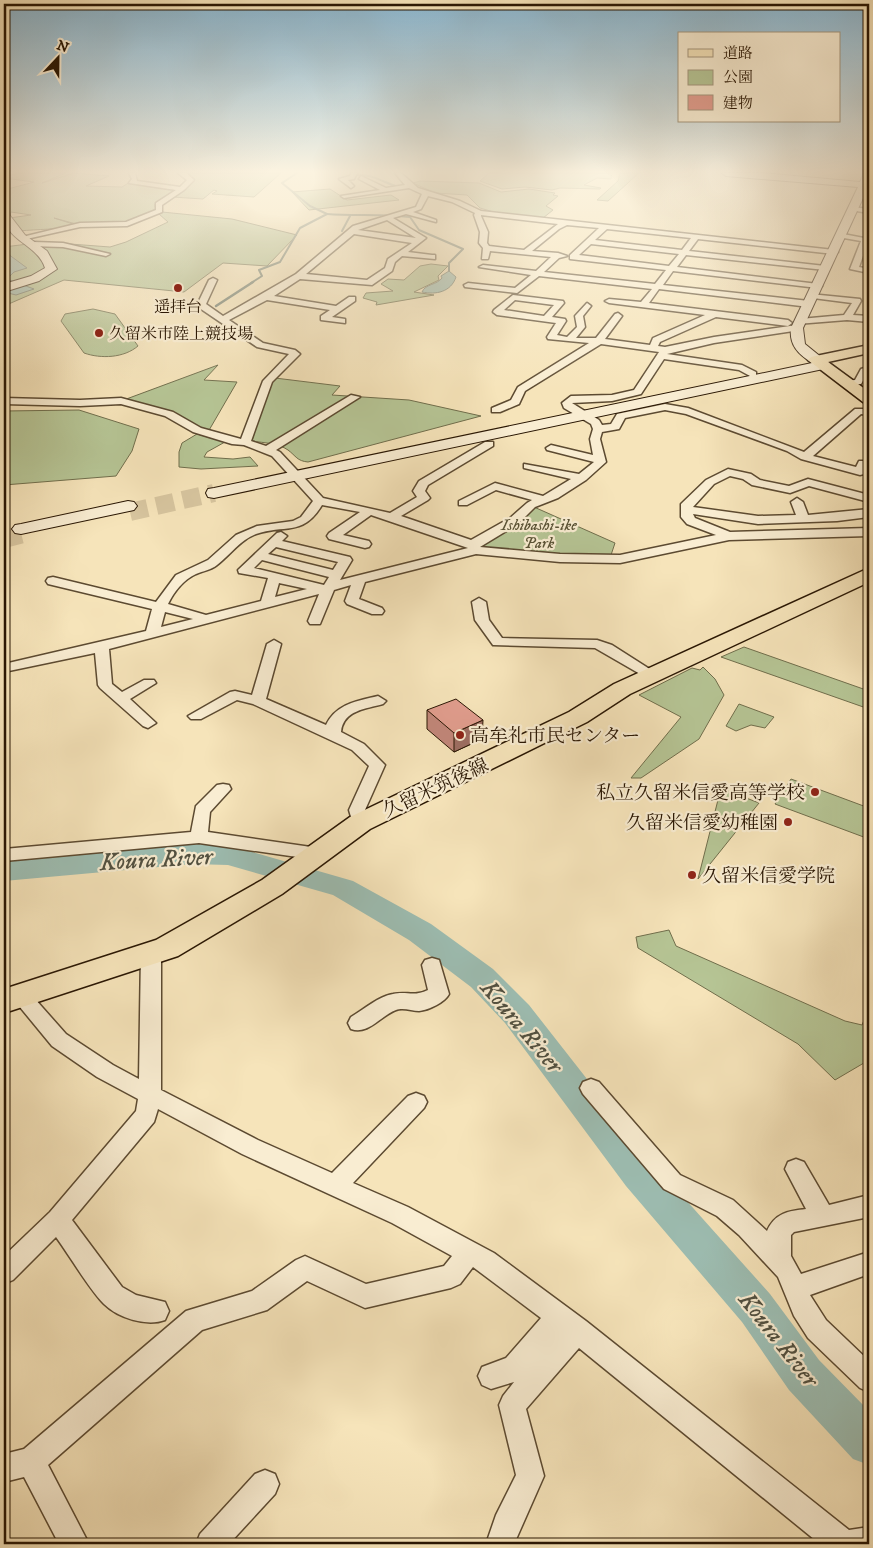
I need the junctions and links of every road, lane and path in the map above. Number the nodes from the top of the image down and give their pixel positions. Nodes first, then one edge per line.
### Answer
1 (35, 245) edge
2 (64, 245) edge
3 (335, 245) edge
4 (414, 245) edge
5 (485, 245) edge
6 (537, 245) edge
7 (586, 245) edge
8 (613, 245) edge
9 (689, 245) edge
10 (760, 245) edge
11 (838, 245) edge
12 (863, 245) edge
13 (626, 247) junction
14 (487, 248) junction
15 (529, 252) junction
16 (640, 253) junction
17 (683, 253) junction
18 (106, 254) dead end
19 (402, 254) junction
20 (618, 254) dead end
21 (836, 255) junction
22 (558, 256) junction
23 (432, 257) dead end
24 (573, 257) junction
25 (854, 258) junction
26 (869, 259) edge
27 (629, 264) junction
28 (483, 266) junction
29 (774, 266) junction
30 (670, 269) junction
31 (869, 271) edge
32 (538, 272) junction
33 (642, 272) junction
34 (558, 275) junction
35 (299, 276) junction
36 (213, 280) dead end
37 (595, 280) junction
38 (764, 283) junction
39 (547, 286) dead end
40 (658, 286) junction
41 (4, 288) edge
42 (585, 290) dead end
43 (816, 290) junction
44 (266, 297) junction
45 (352, 299) dead end
46 (609, 301) dead end
47 (643, 305) junction
48 (587, 306) dead end
49 (338, 309) junction
50 (715, 314) junction
51 (618, 316) dead end
52 (847, 317) junction
53 (546, 318) junction
54 (869, 319) edge
55 (223, 320) junction
56 (342, 321) dead end
57 (798, 325) junction
58 (699, 333) dead end
59 (569, 340) junction
60 (714, 340) junction
61 (599, 341) junction
62 (653, 348) junction
63 (869, 349) edge
64 (663, 353) junction
65 (869, 356) edge
66 (820, 363) junction
67 (869, 372) edge
68 (753, 374) junction
69 (850, 384) junction
70 (355, 398) dead end
71 (869, 399) edge
72 (4, 401) edge
73 (496, 410) dead end
74 (869, 412) edge
75 (582, 413) junction
76 (598, 429) junction
77 (245, 442) junction
78 (489, 444) dead end
79 (551, 448) dead end
80 (268, 450) junction
81 (805, 457) junction
82 (600, 460) junction
83 (869, 464) edge
84 (528, 466) dead end
85 (294, 474) junction
86 (582, 478) junction
87 (213, 491) tunnel mouth
88 (869, 499) edge
89 (544, 500) junction
90 (319, 501) junction
91 (797, 502) dead end
92 (463, 503) dead end
93 (753, 507) dead end
94 (129, 509) tunnel mouth
95 (687, 510) junction
96 (367, 512) junction
97 (869, 513) edge
98 (390, 518) junction
99 (803, 518) junction
100 (758, 520) junction
101 (290, 527) junction
102 (23, 532) tunnel mouth
103 (869, 532) edge
104 (318, 533) dead end
105 (333, 536) junction
106 (729, 536) junction
107 (274, 543) junction
108 (365, 544) dead end
109 (474, 547) junction
110 (259, 556) junction
111 (869, 574) edge
112 (338, 575) junction
113 (275, 578) junction
114 (358, 580) junction
115 (53, 581) dead end
116 (328, 589) junction
117 (479, 602) dead end
118 (267, 604) junction
119 (160, 606) junction
120 (377, 611) dead end
121 (315, 620) dead end
122 (203, 621) junction
123 (153, 633) junction
124 (274, 644) dead end
125 (102, 647) junction
126 (4, 668) edge
127 (652, 676) junction
128 (149, 683) dead end
129 (120, 699) junction
130 (258, 700) junction
131 (378, 701) dead end
132 (196, 716) dead end
133 (148, 723) dead end
134 (332, 734) junction
135 (223, 790) dead end
136 (360, 823) junction
137 (200, 837) junction
138 (318, 854) junction
139 (4, 855) edge
140 (151, 953) junction
141 (432, 965) dead end
142 (10, 996) edge
143 (358, 1023) dead end
144 (591, 1088) dead end
145 (150, 1095) junction
146 (416, 1102) dead end
147 (796, 1169) dead end
148 (335, 1186) junction
149 (869, 1206) edge
150 (823, 1217) junction
151 (58, 1220) junction
152 (469, 1253) junction
153 (779, 1261) junction
154 (869, 1263) edge
155 (4, 1272) edge
156 (795, 1288) junction
157 (156, 1311) dead end
158 (568, 1323) junction
159 (491, 1376) dead end
160 (869, 1379) edge
161 (31, 1461) junction
162 (4, 1468) edge
163 (265, 1484) dead end
164 (869, 1541) edge
165 (74, 1544) edge
166 (210, 1544) edge
167 (500, 1544) edge
168 (843, 1544) edge
169 (851, 1544) edge

1 - 41 street
2 - 18 street
3 - 35 street
4 - 19 street
5 - 14 street
6 - 15 street
7 - 24 street
8 - 13 street
9 - 17 street
10 - 21 street
11 - 21 street
12 - 25 street
13 - 16 street
13 - 20 street
14 - 15 street
14 - 28 street
15 - 22 street
16 - 17 street
16 - 27 street
17 - 29 street
17 - 30 street
19 - 23 street
19 - 35 street
21 - 43 street
22 - 24 street
22 - 32 street
24 - 27 street
25 - 26 street
25 - 31 street
27 - 33 street
28 - 32 street
28 - 32 street
29 - 38 street
29 - 43 street
30 - 33 street
30 - 38 street
30 - 40 street
32 - 34 street
33 - 37 street
33 - 40 street
34 - 37 street
34 - 39 street
35 - 44 street
36 - 55 street
37 - 42 street
38 - 43 street
40 - 43 street
40 - 47 street
43 - 52 street
43 - 52 street
43 - 57 street
44 - 49 street
44 - 55 street
45 - 49 street
46 - 47 street
47 - 50 street
48 - 59 street
49 - 56 street
50 - 57 street
50 - 62 street
51 - 61 street
52 - 54 street
52 - 57 street
53 - 53 street
53 - 59 street
55 - 77 street
57 - 60 street
57 - 66 street
58 - 60 street
59 - 61 street
60 - 64 street
61 - 62 street
61 - 73 street
62 - 64 street
63 - 66 main road
64 - 68 street
64 - 75 street
65 - 66 main road
66 - 68 street
66 - 69 main road
66 - 75 street
67 - 69 street
68 - 75 street
69 - 71 main road
70 - 80 street
72 - 77 street
74 - 81 street
75 - 76 street
75 - 85 street
76 - 81 street
76 - 82 street
77 - 80 street
78 - 98 street
79 - 82 street
80 - 85 street
81 - 83 street
82 - 86 street
84 - 86 street
85 - 87 street
85 - 90 street
86 - 89 street
88 - 95 street
89 - 92 street
89 - 109 street
90 - 96 street
90 - 101 street
91 - 99 street
93 - 100 street
94 - 102 street
95 - 100 street
95 - 106 street
96 - 98 street
96 - 105 street
97 - 99 street
98 - 109 street
99 - 100 street
101 - 107 street
101 - 119 street
103 - 106 street
104 - 105 street
105 - 108 street
106 - 109 street
107 - 110 street
107 - 112 street
109 - 114 street
110 - 112 street
110 - 113 street
111 - 127 main road, 久留米筑後線
112 - 116 street
113 - 116 street
113 - 118 street
114 - 116 street
114 - 120 street
115 - 119 street
116 - 118 street
116 - 121 street
117 - 127 street
118 - 122 street
119 - 122 street
119 - 123 street
122 - 123 street
123 - 125 street
124 - 130 street
125 - 126 street
125 - 129 street
127 - 136 main road, 久留米筑後線
128 - 129 street
129 - 133 street
130 - 132 street
130 - 134 street
131 - 134 street
134 - 136 street
135 - 137 street
136 - 138 main road, 久留米筑後線
137 - 138 street
137 - 139 street
138 - 140 main road, 久留米筑後線
140 - 142 main road, 久留米筑後線
140 - 145 street
141 - 143 street
142 - 145 street
144 - 153 street
145 - 148 street
145 - 151 street
146 - 148 street
147 - 150 street
148 - 152 street
149 - 150 street
150 - 153 street
151 - 155 street
151 - 157 street
152 - 158 street
152 - 161 street
153 - 156 street
154 - 156 street
156 - 160 street
158 - 159 street
158 - 167 street
158 - 168 street
161 - 162 street
161 - 165 street
163 - 166 street
164 - 169 street

